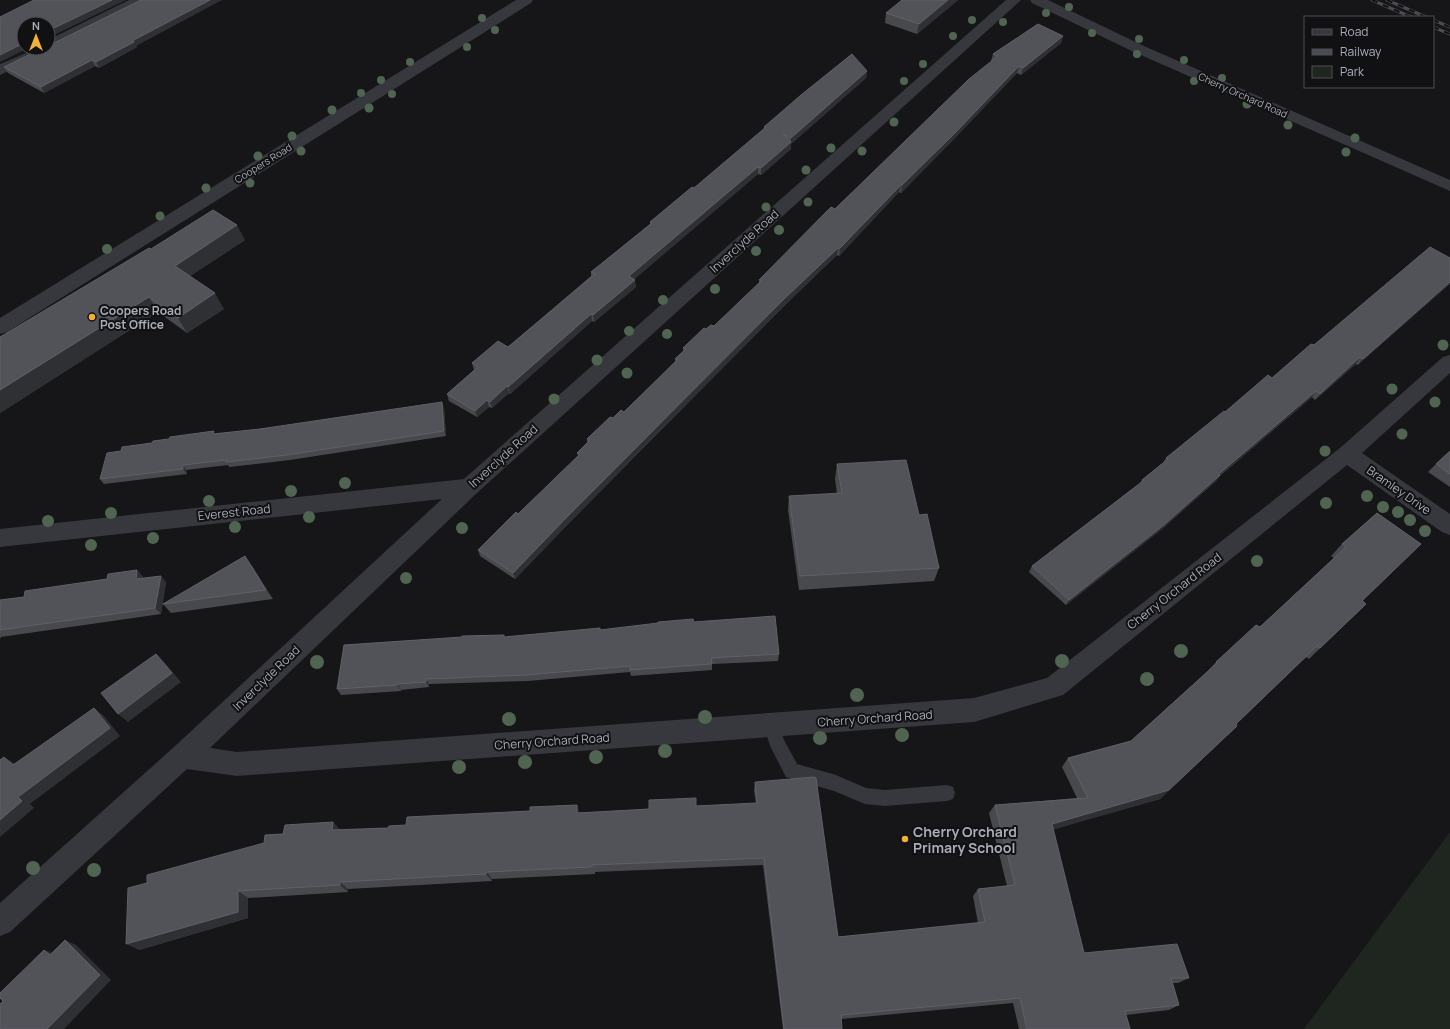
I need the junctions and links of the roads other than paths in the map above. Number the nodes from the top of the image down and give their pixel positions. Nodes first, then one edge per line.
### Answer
1 (140, 0) edge
2 (526, 0) edge
3 (1014, 0) edge
4 (1037, 0) edge
5 (56, 42) edge
6 (28, 56) edge
7 (0, 70) edge
8 (1450, 186) edge
9 (0, 327) edge
10 (1450, 362) edge
11 (1347, 454) junction
12 (469, 487) junction
13 (1450, 526) edge
14 (0, 538) edge
15 (771, 725) junction
16 (184, 756) junction
17 (947, 793) dead end
18 (0, 922) edge

1 - 5 street
2 - 9 street, Coopers Road
3 - 12 street, Inverclyde Road
4 - 8 street, Cherry Orchard Road
6 - 7 street
10 - 11 street, Cherry Orchard Road
11 - 13 street, Bramley Drive
11 - 15 street, Cherry Orchard Road
12 - 14 street, Everest Road
12 - 16 street, Inverclyde Road
15 - 16 street, Cherry Orchard Road
15 - 17 lane
16 - 18 street, Inverclyde Road

